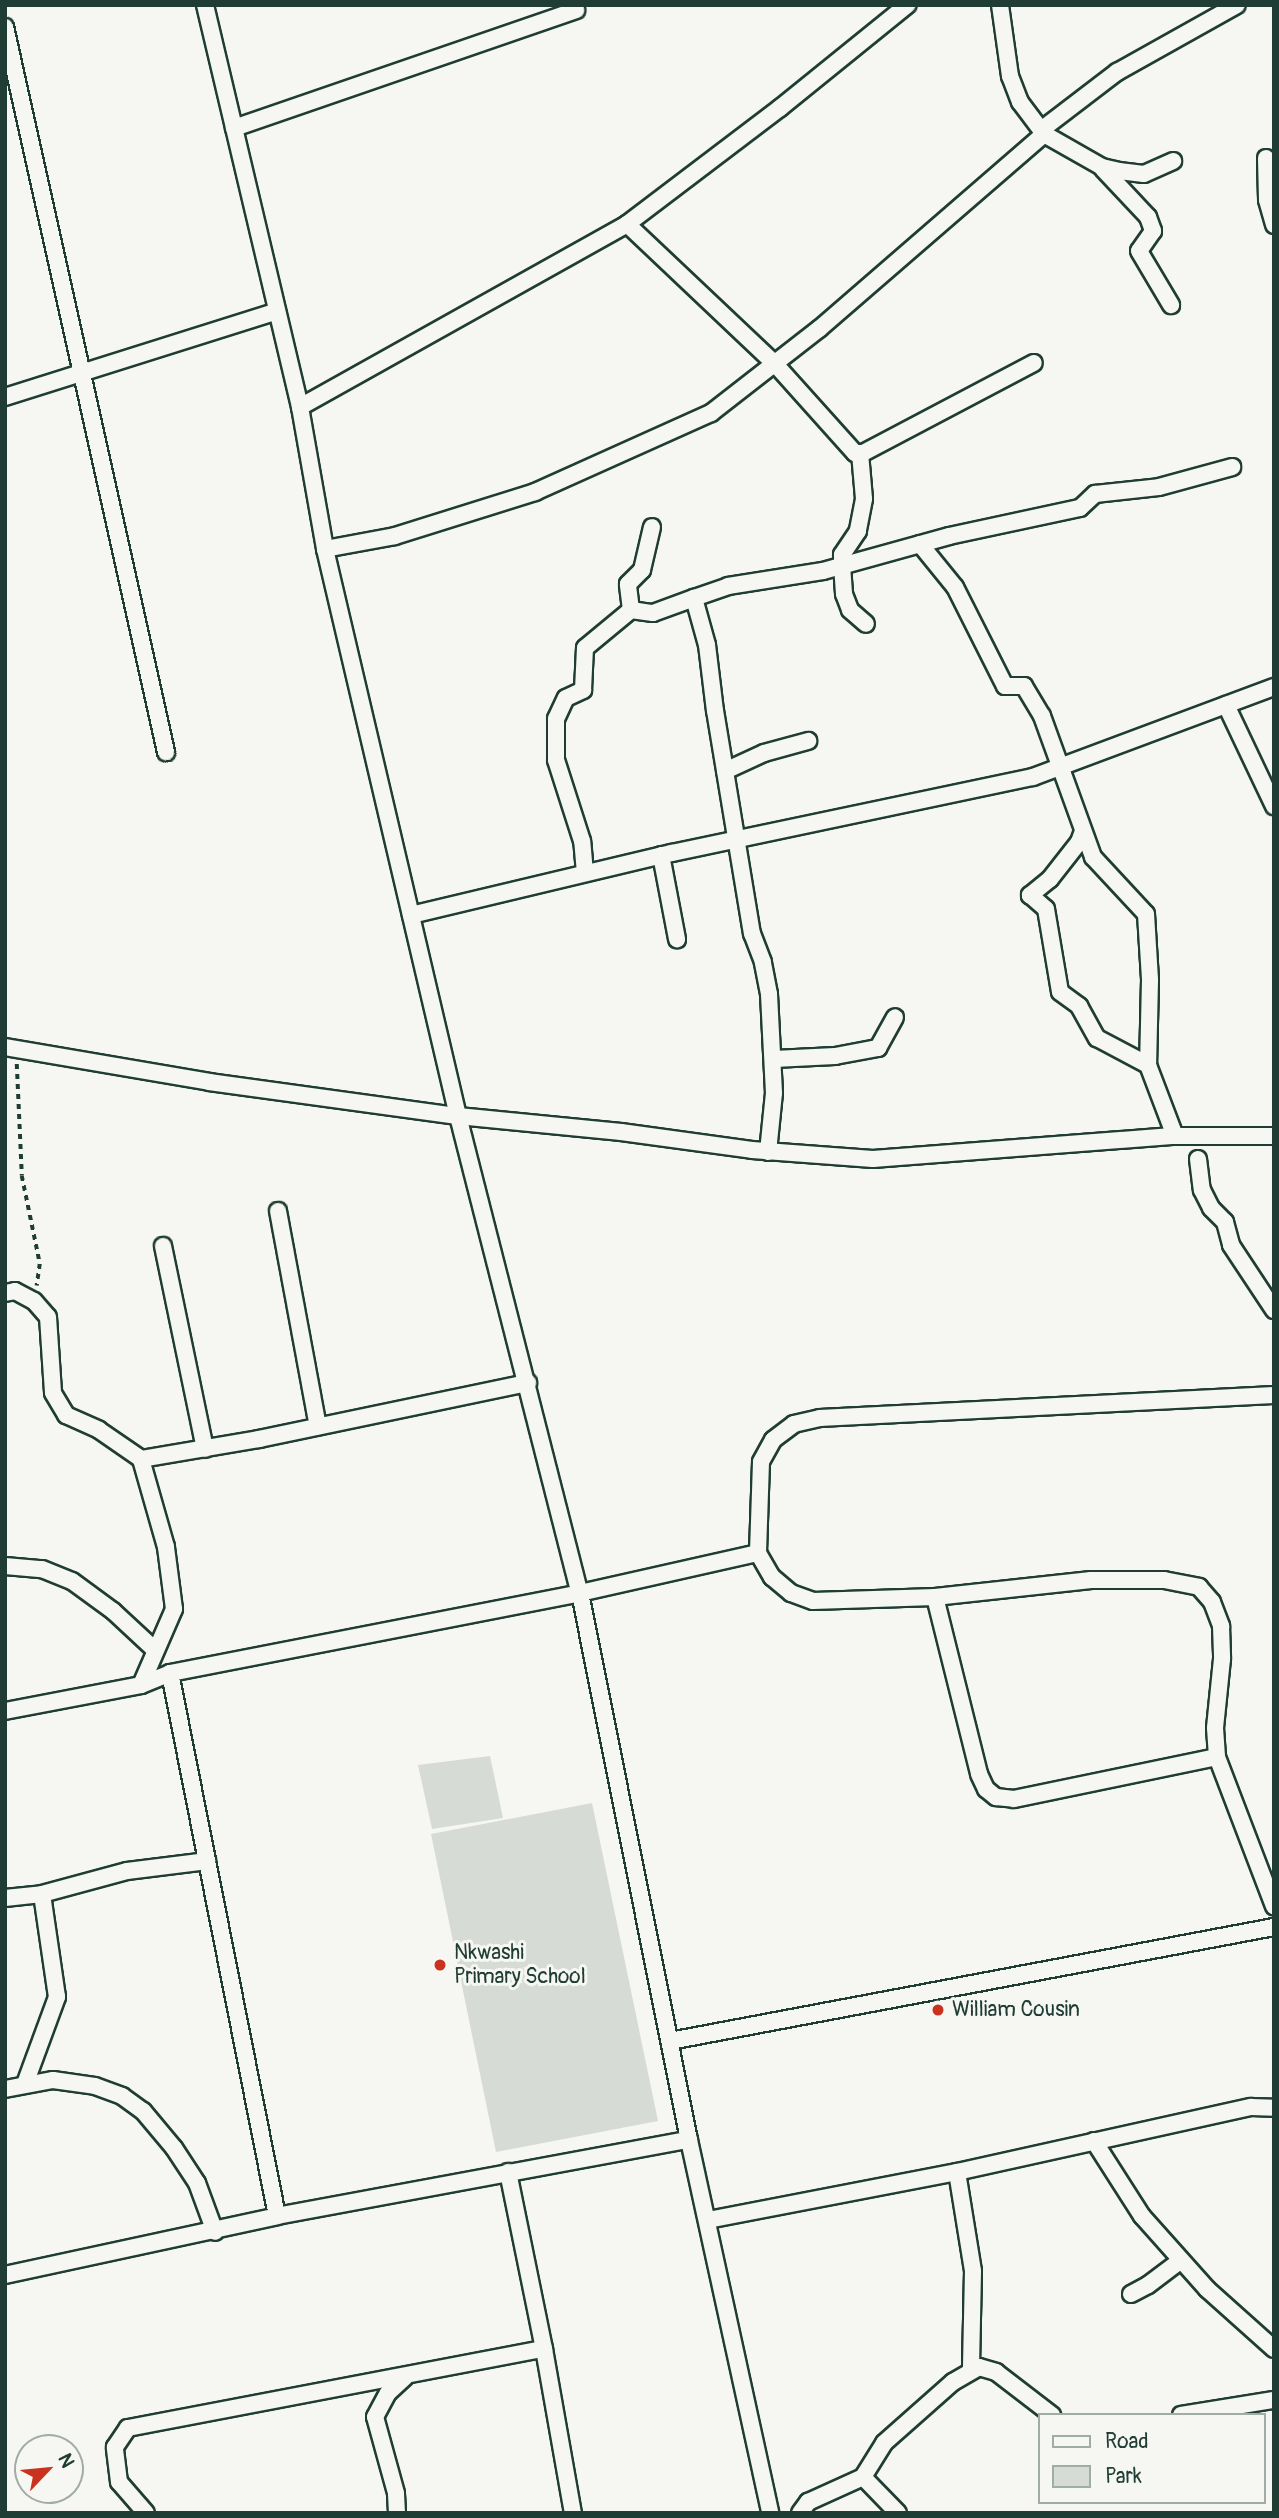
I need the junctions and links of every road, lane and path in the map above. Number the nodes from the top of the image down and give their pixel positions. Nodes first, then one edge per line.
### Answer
1 (205, 5) edge
2 (907, 5) edge
3 (1000, 5) edge
4 (1237, 5) edge
5 (576, 9) dead end
6 (5, 27) edge
7 (234, 128) junction
8 (1044, 134) junction
9 (1266, 158) dead end
10 (1173, 160) dead end
11 (1102, 167) junction
12 (627, 223) junction
13 (1274, 225) edge
14 (1171, 305) dead end
15 (278, 311) junction
16 (1034, 363) dead end
17 (776, 365) junction
18 (82, 372) junction
19 (5, 397) edge
20 (300, 407) junction
21 (860, 453) junction
22 (1232, 467) dead end
23 (652, 527) dead end
24 (920, 544) junction
25 (325, 549) junction
26 (842, 565) junction
27 (694, 598) junction
28 (631, 610) junction
29 (866, 624) dead end
30 (1274, 687) edge
31 (1226, 705) junction
32 (808, 741) dead end
33 (166, 752) dead end
34 (1059, 768) junction
35 (725, 771) junction
36 (1274, 806) edge
37 (1083, 831) junction
38 (737, 839) junction
39 (662, 855) junction
40 (585, 873) junction
41 (411, 915) junction
42 (677, 939) dead end
43 (895, 1017) dead end
44 (11, 1048) edge
45 (774, 1059) junction
46 (1148, 1065) junction
47 (458, 1116) junction
48 (1175, 1136) junction
49 (1274, 1136) edge
50 (768, 1152) junction
51 (1198, 1159) dead end
52 (278, 1211) dead end
53 (163, 1246) dead end
54 (5, 1293) edge
55 (34, 1301) junction
56 (1274, 1310) edge
57 (528, 1383) junction
58 (1274, 1395) edge
59 (318, 1426) junction
60 (205, 1449) junction
61 (141, 1459) junction
62 (758, 1553) junction
63 (5, 1566) edge
64 (580, 1593) junction
65 (935, 1597) junction
66 (154, 1649) junction
67 (170, 1673) junction
68 (141, 1685) junction
69 (5, 1711) edge
70 (1217, 1757) junction
71 (207, 1861) junction
72 (43, 1894) junction
73 (5, 1898) edge
74 (1274, 1906) edge
75 (1274, 1927) edge
76 (670, 2041) junction
77 (25, 2084) junction
78 (5, 2089) edge
79 (1274, 2108) edge
80 (689, 2140) junction
81 (1094, 2141) junction
82 (508, 2172) junction
83 (957, 2172) junction
84 (277, 2216) junction
85 (708, 2220) junction
86 (215, 2232) junction
87 (1181, 2260) junction
88 (5, 2275) edge
89 (1130, 2294) dead end
90 (544, 2349) junction
91 (1274, 2349) edge
92 (971, 2370) junction
93 (407, 2375) junction
94 (1274, 2400) edge
95 (1049, 2413) edge
96 (1193, 2413) edge
97 (863, 2477) junction
98 (146, 2513) edge
99 (397, 2513) edge
100 (573, 2513) edge
101 (770, 2513) edge
102 (800, 2513) edge
103 (898, 2513) edge

1 - 7 street
2 - 12 street
3 - 8 street
4 - 8 street
5 - 7 street
6 - 18 street
7 - 15 street
8 - 11 street
8 - 17 street
9 - 13 street
10 - 11 street
11 - 14 street
12 - 17 street
12 - 20 street
15 - 18 street
15 - 20 street
16 - 21 street
17 - 21 street
17 - 25 street
18 - 19 street
18 - 33 street
20 - 25 street
21 - 26 street
22 - 24 street
23 - 28 street
24 - 26 street
24 - 34 street
25 - 41 street
26 - 27 street
26 - 29 street
27 - 28 street
27 - 35 street
28 - 40 street
30 - 31 street
31 - 34 street
31 - 36 street
32 - 35 street
34 - 37 street
34 - 38 street
35 - 38 street
37 - 46 street
37 - 46 street
38 - 39 street
38 - 45 street
39 - 40 street
39 - 42 street
40 - 41 street
41 - 47 street
43 - 45 street
44 - 47 street
44 - 55 path
45 - 50 street
46 - 48 street
47 - 50 street
47 - 57 street
48 - 49 street
48 - 50 street
51 - 56 street
52 - 59 street
53 - 60 street
54 - 55 street
55 - 61 street
57 - 59 street
57 - 64 street
58 - 62 street
59 - 60 street
60 - 61 street
61 - 66 street
62 - 64 street
62 - 65 street
63 - 66 street
64 - 67 street
64 - 76 street
65 - 70 street
65 - 70 street
66 - 68 street
67 - 68 street
67 - 71 street
68 - 69 street
70 - 74 street
71 - 72 street
71 - 84 street
72 - 73 street
72 - 77 street
75 - 76 street
76 - 80 street
77 - 78 street
77 - 86 street
79 - 81 street
80 - 82 street
80 - 85 street
81 - 83 street
81 - 87 street
82 - 84 street
82 - 90 street
83 - 85 street
83 - 92 street
84 - 86 street
85 - 101 street
86 - 88 street
87 - 89 street
87 - 91 street
90 - 93 street
90 - 100 street
92 - 95 street
92 - 97 street
93 - 98 street
93 - 99 street
94 - 96 street
97 - 102 street
97 - 103 street

